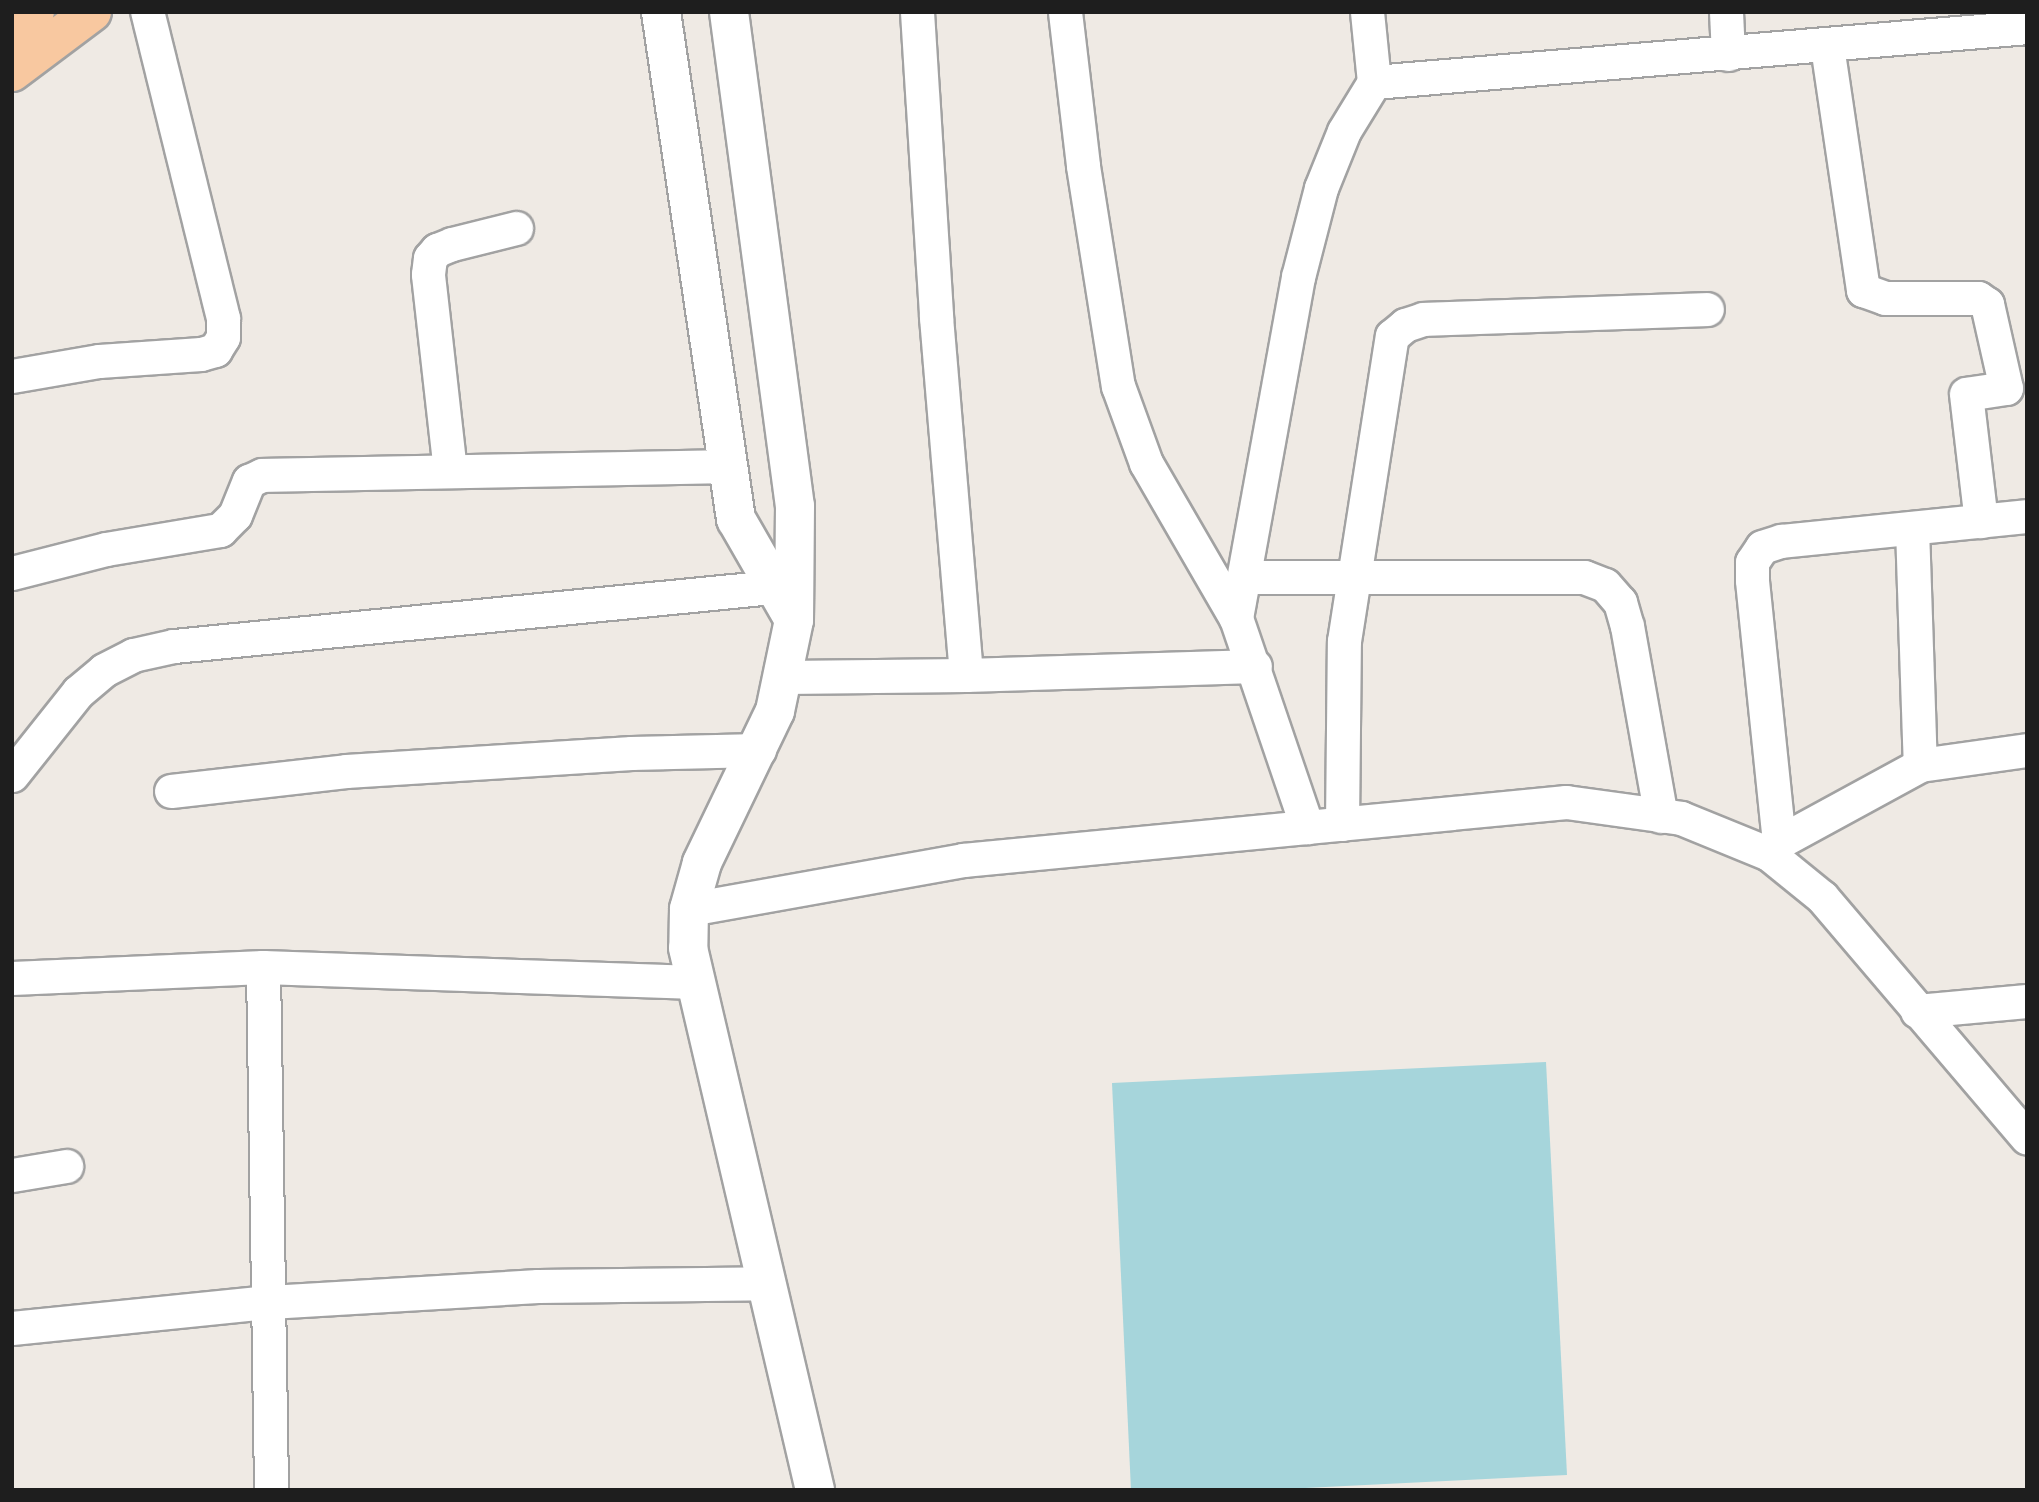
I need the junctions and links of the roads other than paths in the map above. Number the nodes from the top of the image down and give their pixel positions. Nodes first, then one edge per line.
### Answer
1 (35, 12) edge
2 (92, 12) edge
3 (148, 12) edge
4 (661, 12) edge
5 (729, 12) edge
6 (917, 12) edge
7 (1065, 12) edge
8 (1367, 12) edge
9 (1726, 12) edge
10 (2027, 27) edge
11 (12, 30) edge
12 (1827, 46) junction
13 (1728, 54) junction
14 (12, 72) edge
15 (1374, 82) junction
16 (516, 228) dead end
17 (1707, 309) dead end
18 (12, 376) edge
19 (728, 466) junction
20 (450, 471) junction
21 (2027, 516) edge
22 (1982, 520) junction
23 (1912, 528) junction
24 (12, 573) edge
25 (1244, 577) junction
26 (1354, 578) junction
27 (772, 587) junction
28 (1237, 618) junction
29 (794, 620) junction
30 (1255, 666) junction
31 (966, 675) junction
32 (784, 677) junction
33 (758, 750) junction
34 (2027, 750) edge
35 (1920, 765) junction
36 (12, 775) edge
37 (171, 792) dead end
38 (1661, 816) junction
39 (1342, 824) junction
40 (1307, 827) junction
41 (1774, 848) junction
42 (689, 909) junction
43 (262, 967) junction
44 (12, 978) edge
45 (696, 982) junction
46 (2027, 1001) edge
47 (1917, 1011) junction
48 (2027, 1138) edge
49 (66, 1166) dead end
50 (12, 1175) edge
51 (768, 1283) junction
52 (269, 1303) junction
53 (12, 1328) edge
54 (271, 1490) edge
55 (815, 1490) edge

1 - 11 main road
2 - 14 main road
3 - 18 street
4 - 19 street
5 - 29 street
6 - 31 street
7 - 28 street
8 - 15 street
9 - 13 street
10 - 12 street
12 - 13 street
12 - 22 street
13 - 15 street
15 - 25 street
16 - 20 street
17 - 26 street
19 - 20 street
19 - 27 street
20 - 24 street
21 - 22 street
22 - 23 street
23 - 35 street
23 - 41 street
25 - 26 street
25 - 28 street
26 - 38 street
26 - 39 street
27 - 29 street
27 - 36 street
28 - 30 street
29 - 32 street
30 - 31 street
30 - 40 street
31 - 32 street
32 - 33 street
33 - 37 street
33 - 42 street
34 - 35 street
35 - 41 street
38 - 39 street
38 - 41 street
39 - 40 street
40 - 42 street
41 - 47 street
42 - 45 street
43 - 44 street
43 - 45 street
43 - 52 street
45 - 51 street
46 - 47 street
47 - 48 street
49 - 50 street
51 - 52 street
51 - 55 street
52 - 53 street
52 - 54 street

